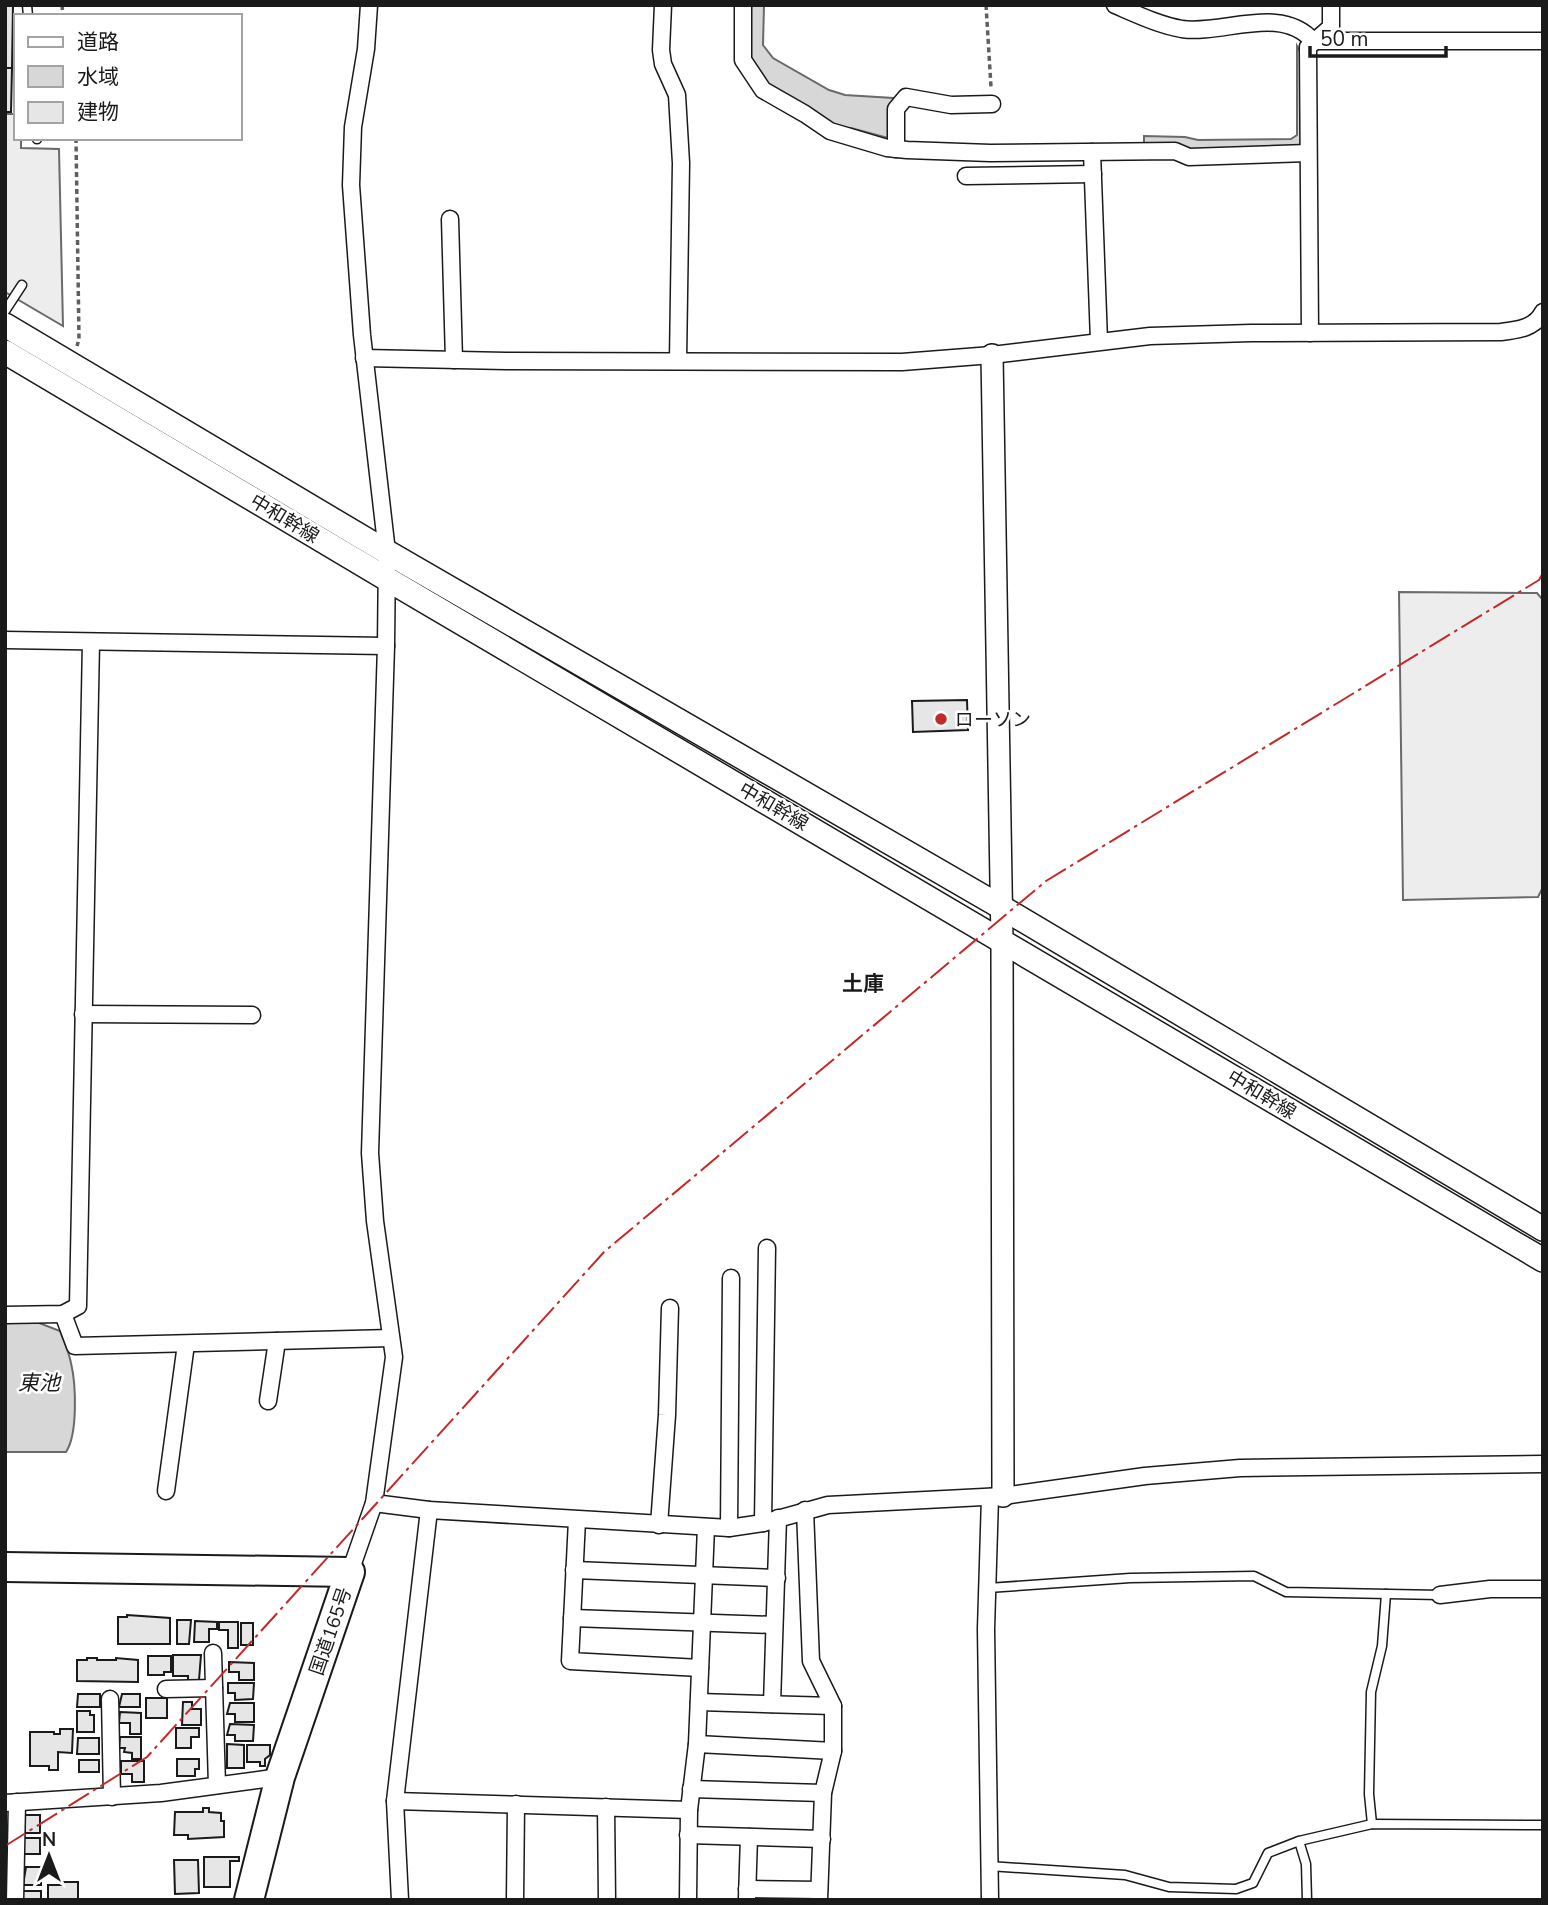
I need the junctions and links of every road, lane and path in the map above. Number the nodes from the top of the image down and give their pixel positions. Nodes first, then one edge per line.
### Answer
1 (369, 5) edge
2 (663, 5) edge
3 (743, 5) edge
4 (986, 5) edge
5 (1115, 5) edge
6 (1331, 5) edge
7 (1314, 41) junction
8 (1543, 41) edge
9 (992, 104) joint
10 (76, 140) edge
11 (896, 149) junction
12 (1092, 152) junction
13 (1308, 153) junction
14 (1093, 174) junction
15 (966, 176) dead end
16 (450, 219) dead end
17 (22, 285) dead end
18 (5, 311) edge
19 (1543, 312) edge
20 (5, 325) edge
21 (1310, 333) junction
22 (1099, 341) junction
23 (5, 352) edge
24 (992, 355) junction
25 (365, 358) junction
26 (454, 360) junction
27 (678, 360) junction
28 (74, 366) junction
29 (387, 552) junction
30 (387, 579) junction
31 (5, 640) edge
32 (91, 642) junction
33 (386, 646) junction
34 (1001, 907) junction
35 (1002, 941) junction
36 (83, 1014) junction
37 (252, 1015) dead end
38 (1543, 1229) edge
39 (766, 1248) dead end
40 (1543, 1260) edge
41 (731, 1279) dead end
42 (670, 1308) dead end
43 (63, 1314) junction
44 (5, 1315) edge
45 (391, 1338) junction
46 (277, 1341) junction
47 (186, 1344) junction
48 (268, 1401) dead end
49 (1543, 1464) edge
50 (166, 1491) dead end
51 (997, 1496) junction
52 (374, 1503) junction
53 (429, 1510) junction
54 (805, 1510) junction
55 (577, 1520) junction
56 (771, 1521) junction
57 (659, 1525) junction
58 (706, 1527) junction
59 (729, 1528) junction
60 (5, 1567) edge
61 (574, 1570) junction
62 (350, 1572) junction
63 (705, 1577) junction
64 (777, 1578) junction
65 (988, 1588) junction
66 (1543, 1589) edge
67 (1386, 1594) junction
68 (1440, 1595) joint
69 (572, 1618) junction
70 (703, 1621) junction
71 (774, 1625) junction
72 (213, 1653) dead end
73 (700, 1668) junction
74 (214, 1688) junction
75 (166, 1689) dead end
76 (110, 1699) dead end
77 (699, 1702) junction
78 (772, 1704) junction
79 (833, 1706) junction
80 (697, 1744) junction
81 (833, 1751) junction
82 (280, 1777) junction
83 (217, 1785) junction
84 (691, 1789) junction
85 (823, 1793) junction
86 (112, 1797) junction
87 (396, 1801) junction
88 (11, 1803) edge
89 (516, 1804) junction
90 (606, 1807) junction
91 (690, 1810) junction
92 (1373, 1824) junction
93 (1543, 1825) edge
94 (688, 1835) junction
95 (749, 1837) junction
96 (822, 1839) junction
97 (1299, 1841) junction
98 (989, 1866) junction
99 (747, 1894) edge
100 (819, 1895) edge
101 (15, 1900) edge
102 (249, 1900) edge
103 (400, 1900) edge
104 (515, 1900) edge
105 (607, 1900) edge
106 (688, 1900) edge
107 (990, 1900) edge
108 (1307, 1900) edge

1 - 25 street
2 - 27 street
3 - 11 street
4 - 9 path
5 - 7 street
6 - 7 street
7 - 8 street
7 - 13 street
9 - 11 street
10 - 28 path
11 - 12 street
12 - 13 street
12 - 14 street
13 - 21 street
14 - 15 street
14 - 22 street
16 - 26 street
17 - 18 lane
19 - 21 street
20 - 28 main road, 中和幹線
21 - 22 street
22 - 24 street
23 - 30 main road, 中和幹線
24 - 27 street
24 - 34 street
25 - 26 street
25 - 29 street
26 - 27 street
28 - 29 main road, 中和幹線
29 - 30 street
29 - 34 main road, 中和幹線
30 - 33 street
30 - 35 main road, 中和幹線
31 - 32 street
32 - 33 street
32 - 36 street
33 - 45 street
34 - 35 street
34 - 38 main road, 中和幹線
35 - 40 main road, 中和幹線
35 - 51 street
36 - 37 street
36 - 43 street
39 - 56 street
41 - 59 street
42 - 57 street
43 - 44 street
43 - 47 street
45 - 46 street
45 - 52 street
46 - 47 street
46 - 48 street
47 - 50 street
49 - 51 street
51 - 54 street
51 - 65 street
52 - 53 street
52 - 62 street
53 - 55 street
53 - 87 street
54 - 56 street
54 - 79 street
55 - 57 street
55 - 61 street
56 - 59 street
56 - 64 street
57 - 58 street
58 - 59 street
58 - 63 street
60 - 62 highway, 国道165号
61 - 63 street
61 - 69 street
62 - 82 highway, 国道165号
63 - 64 street
63 - 70 street
64 - 71 street
65 - 67 lane
65 - 98 street
66 - 68 street
67 - 68 lane
67 - 92 lane
69 - 70 street
69 - 73 street
70 - 71 street
70 - 73 street
71 - 78 street
72 - 74 street
73 - 77 street
74 - 75 street
74 - 83 street
76 - 86 street
77 - 78 street
77 - 80 street
78 - 79 street
79 - 81 street
80 - 81 street
80 - 84 street
81 - 85 street
82 - 83 street
82 - 102 highway, 国道165号
83 - 86 street
84 - 85 street
84 - 91 street
85 - 96 street
86 - 88 street
87 - 89 street
87 - 103 street
88 - 101 street
89 - 90 street
89 - 104 street
90 - 91 street
90 - 105 street
91 - 94 street
92 - 93 lane
92 - 97 lane
94 - 95 street
94 - 106 street
95 - 96 street
95 - 99 street
96 - 100 street
97 - 98 lane
97 - 108 lane
98 - 107 street
99 - 100 street

